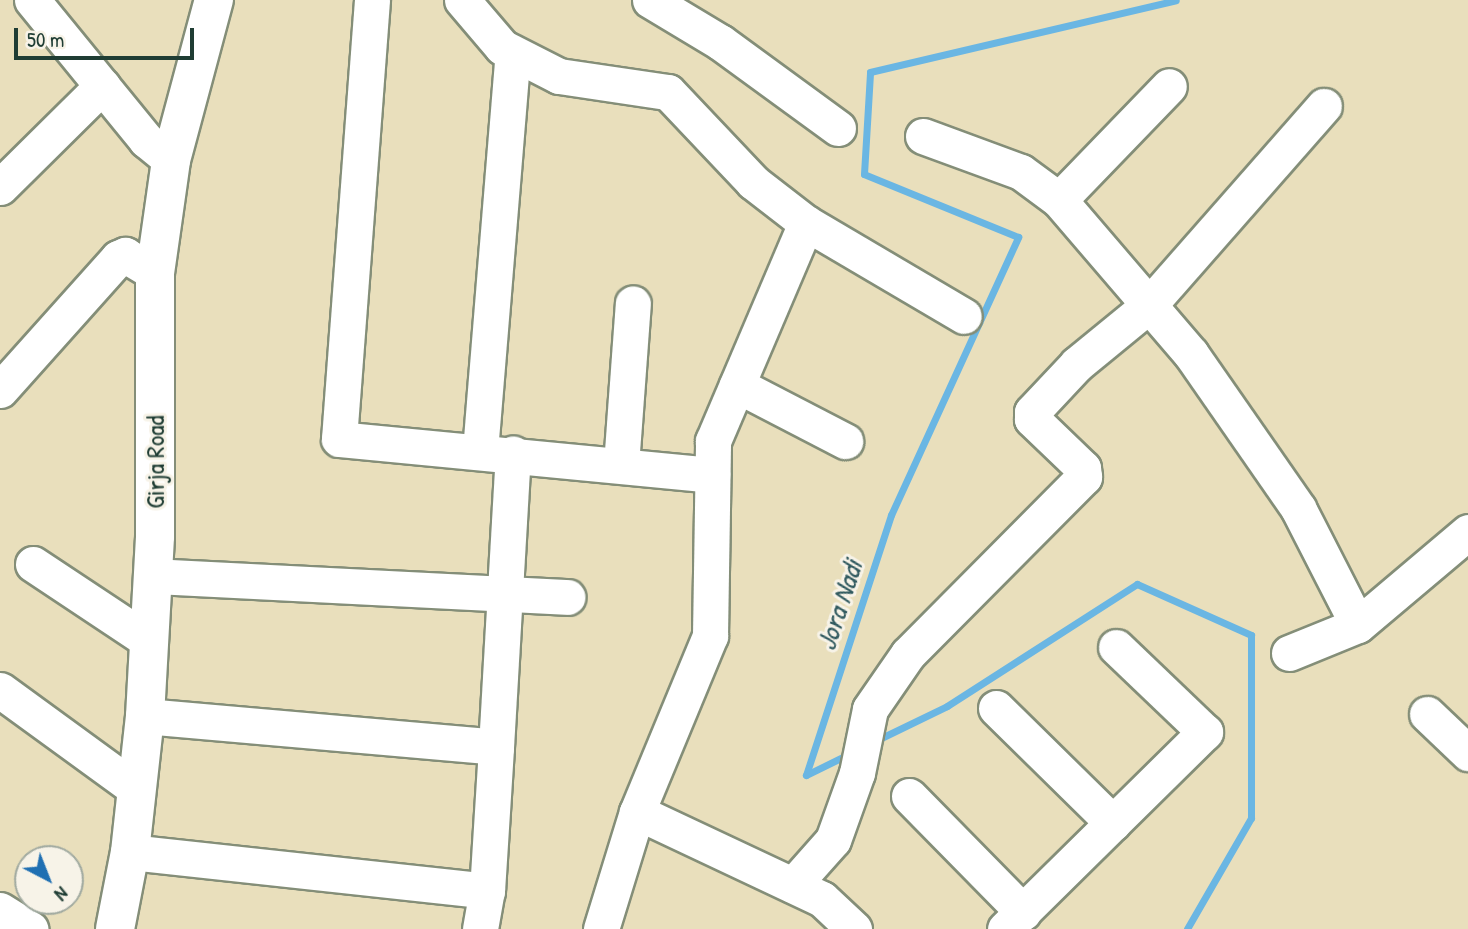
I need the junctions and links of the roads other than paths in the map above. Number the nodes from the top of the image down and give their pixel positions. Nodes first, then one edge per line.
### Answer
1 (32, 0) edge
2 (214, 0) edge
3 (372, 0) edge
4 (462, 0) edge
5 (650, 0) edge
6 (513, 53) junction
7 (102, 86) junction
8 (1169, 86) dead end
9 (1324, 106) dead end
10 (838, 128) dead end
11 (923, 136) dead end
12 (171, 160) junction
13 (0, 187) edge
14 (1059, 200) junction
15 (806, 223) junction
16 (155, 273) junction
17 (633, 303) dead end
18 (1149, 305) junction
19 (964, 316) dead end
20 (737, 385) junction
21 (0, 390) edge
22 (845, 442) dead end
23 (497, 452) junction
24 (621, 465) junction
25 (712, 475) junction
26 (1468, 532) edge
27 (33, 564) dead end
28 (153, 576) junction
29 (505, 593) junction
30 (567, 597) dead end
31 (1358, 625) junction
32 (149, 641) junction
33 (1116, 647) dead end
34 (1289, 653) dead end
35 (0, 690) edge
36 (996, 708) dead end
37 (1427, 714) dead end
38 (145, 716) junction
39 (496, 747) junction
40 (1468, 753) edge
41 (136, 789) junction
42 (909, 796) dead end
43 (637, 812) junction
44 (1113, 823) junction
45 (130, 852) junction
46 (793, 885) junction
47 (487, 891) junction
48 (0, 910) edge
49 (1014, 920) edge
50 (30, 929) edge
51 (115, 929) edge
52 (480, 929) edge
53 (601, 929) edge
54 (854, 929) edge

1 - 7 street
2 - 12 main road, Girja Road
3 - 23 street
4 - 6 street
5 - 10 street
6 - 15 street
6 - 23 street
7 - 12 street
7 - 13 street
8 - 14 street
9 - 18 street
11 - 14 street
12 - 16 main road, Girja Road
14 - 18 street
15 - 19 street
15 - 20 street
16 - 21 street
16 - 28 main road, Girja Road
17 - 24 street
18 - 31 street
18 - 46 street
20 - 22 street
20 - 25 street
23 - 24 street
23 - 29 street
24 - 25 street
25 - 43 street
26 - 31 street
27 - 32 street
28 - 29 street
28 - 32 main road, Girja Road
29 - 30 street
29 - 39 street
31 - 34 street
32 - 38 main road, Girja Road
33 - 44 street
35 - 41 street
36 - 44 street
37 - 40 street
38 - 39 street
38 - 41 main road, Girja Road
39 - 47 street
41 - 45 main road, Girja Road
42 - 49 street
43 - 46 street
43 - 53 street
44 - 49 street
45 - 47 street
45 - 51 main road, Girja Road
46 - 54 street
47 - 52 street
48 - 50 street

